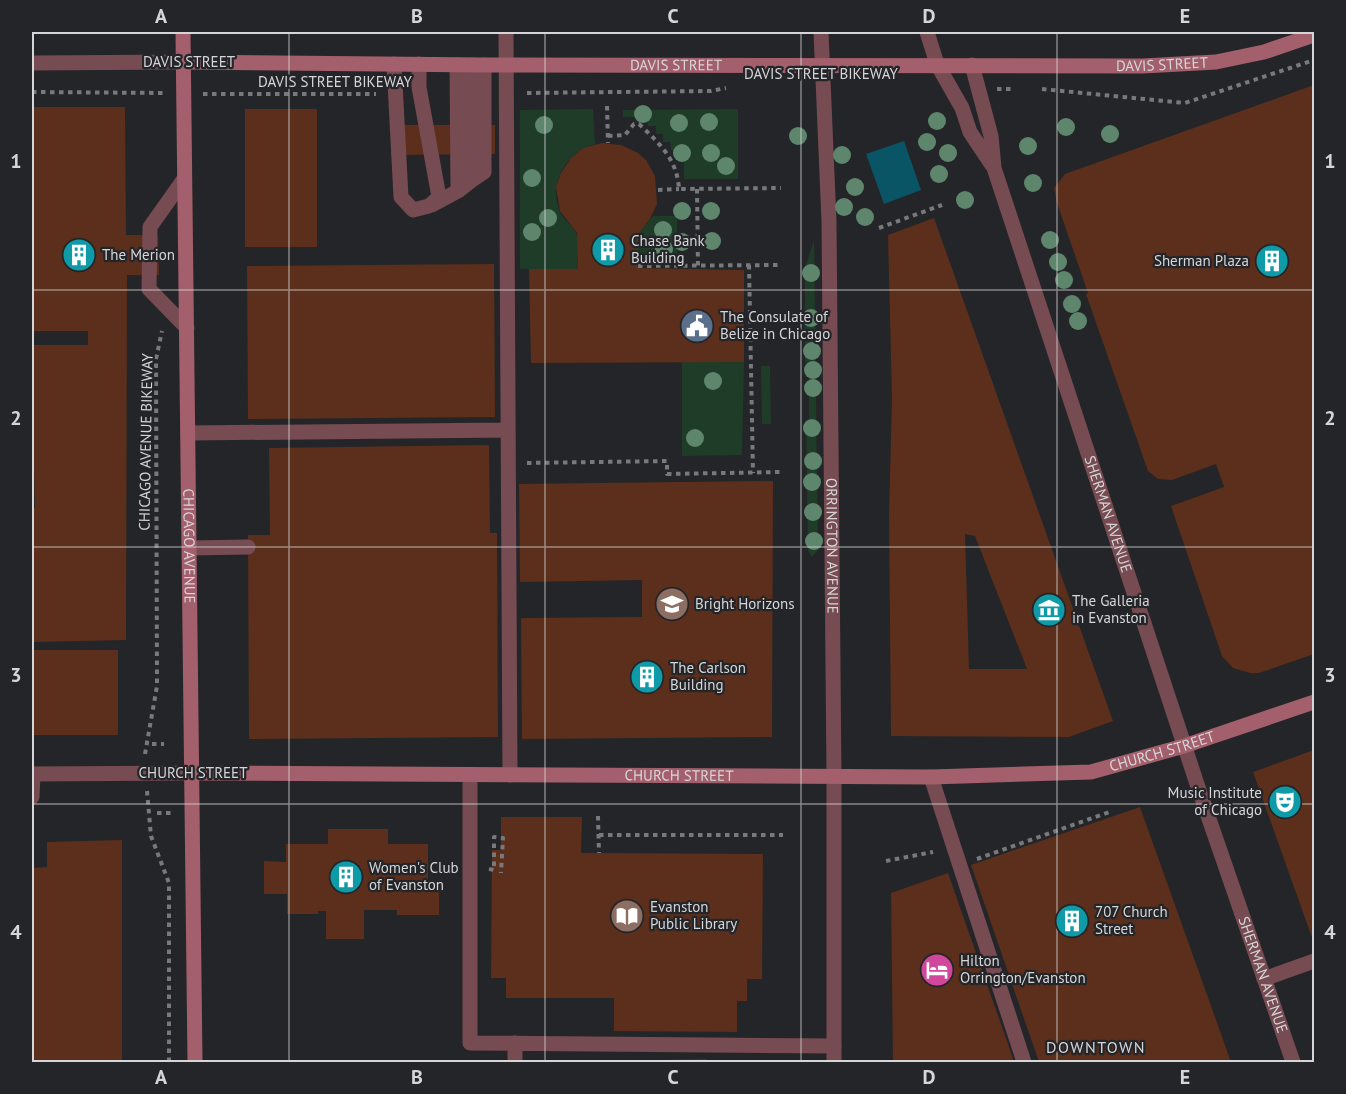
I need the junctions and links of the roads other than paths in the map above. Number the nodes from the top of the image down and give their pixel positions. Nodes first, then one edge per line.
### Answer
1 (183, 32) edge
2 (506, 32) edge
3 (821, 32) edge
4 (927, 32) edge
5 (1314, 37) edge
6 (182, 62) junction
7 (32, 63) edge
8 (394, 64) junction
9 (419, 64) junction
10 (823, 64) junction
11 (937, 64) junction
12 (471, 65) junction
13 (506, 65) junction
14 (972, 65) junction
15 (994, 168) junction
16 (184, 179) junction
17 (458, 191) junction
18 (429, 206) junction
19 (186, 328) junction
20 (508, 430) junction
21 (188, 433) junction
22 (248, 547) dead end
23 (190, 548) junction
24 (1314, 702) edge
25 (1184, 746) junction
26 (193, 773) junction
27 (32, 774) edge
28 (470, 775) junction
29 (510, 775) junction
30 (834, 777) junction
31 (931, 777) junction
32 (32, 797) edge
33 (1314, 961) edge
34 (1264, 979) junction
35 (515, 1043) junction
36 (834, 1046) junction
37 (195, 1062) edge
38 (515, 1062) edge
39 (834, 1062) edge
40 (1024, 1062) edge
41 (1293, 1062) edge

1 - 6 main road, CHICAGO AVENUE
2 - 13 street
3 - 10 street, ORRINGTON AVENUE
4 - 11 street, SHERMAN AVENUE
5 - 14 main road, DAVIS STREET
6 - 7 street, DAVIS STREET
6 - 8 main road, DAVIS STREET
6 - 16 main road, CHICAGO AVENUE
8 - 9 main road, DAVIS STREET
8 - 18 street
9 - 12 main road, DAVIS STREET
9 - 18 street
10 - 11 main road, DAVIS STREET
10 - 13 main road, DAVIS STREET
10 - 30 street, ORRINGTON AVENUE
11 - 14 main road, DAVIS STREET
11 - 15 street, SHERMAN AVENUE
12 - 13 main road, DAVIS STREET
12 - 17 street
12 - 17 street
13 - 20 street
14 - 15 street, SHERMAN AVENUE
15 - 25 street, SHERMAN AVENUE
16 - 19 main road, CHICAGO AVENUE
16 - 19 street
17 - 18 street
19 - 21 main road, CHICAGO AVENUE
20 - 21 street
20 - 29 street
21 - 23 main road, CHICAGO AVENUE
22 - 23 street
23 - 26 main road, CHICAGO AVENUE
24 - 25 main road, CHURCH STREET
25 - 31 main road, CHURCH STREET
25 - 34 street, SHERMAN AVENUE
26 - 27 street, CHURCH STREET
26 - 28 main road, CHURCH STREET
26 - 37 main road, CHICAGO AVENUE
27 - 32 street
28 - 29 main road, CHURCH STREET
28 - 35 street
29 - 30 main road, CHURCH STREET
30 - 31 main road, CHURCH STREET
30 - 36 street, ORRINGTON AVENUE
31 - 40 street
33 - 34 street
34 - 41 street, SHERMAN AVENUE
35 - 36 street
35 - 38 street
36 - 39 street, ORRINGTON AVENUE

